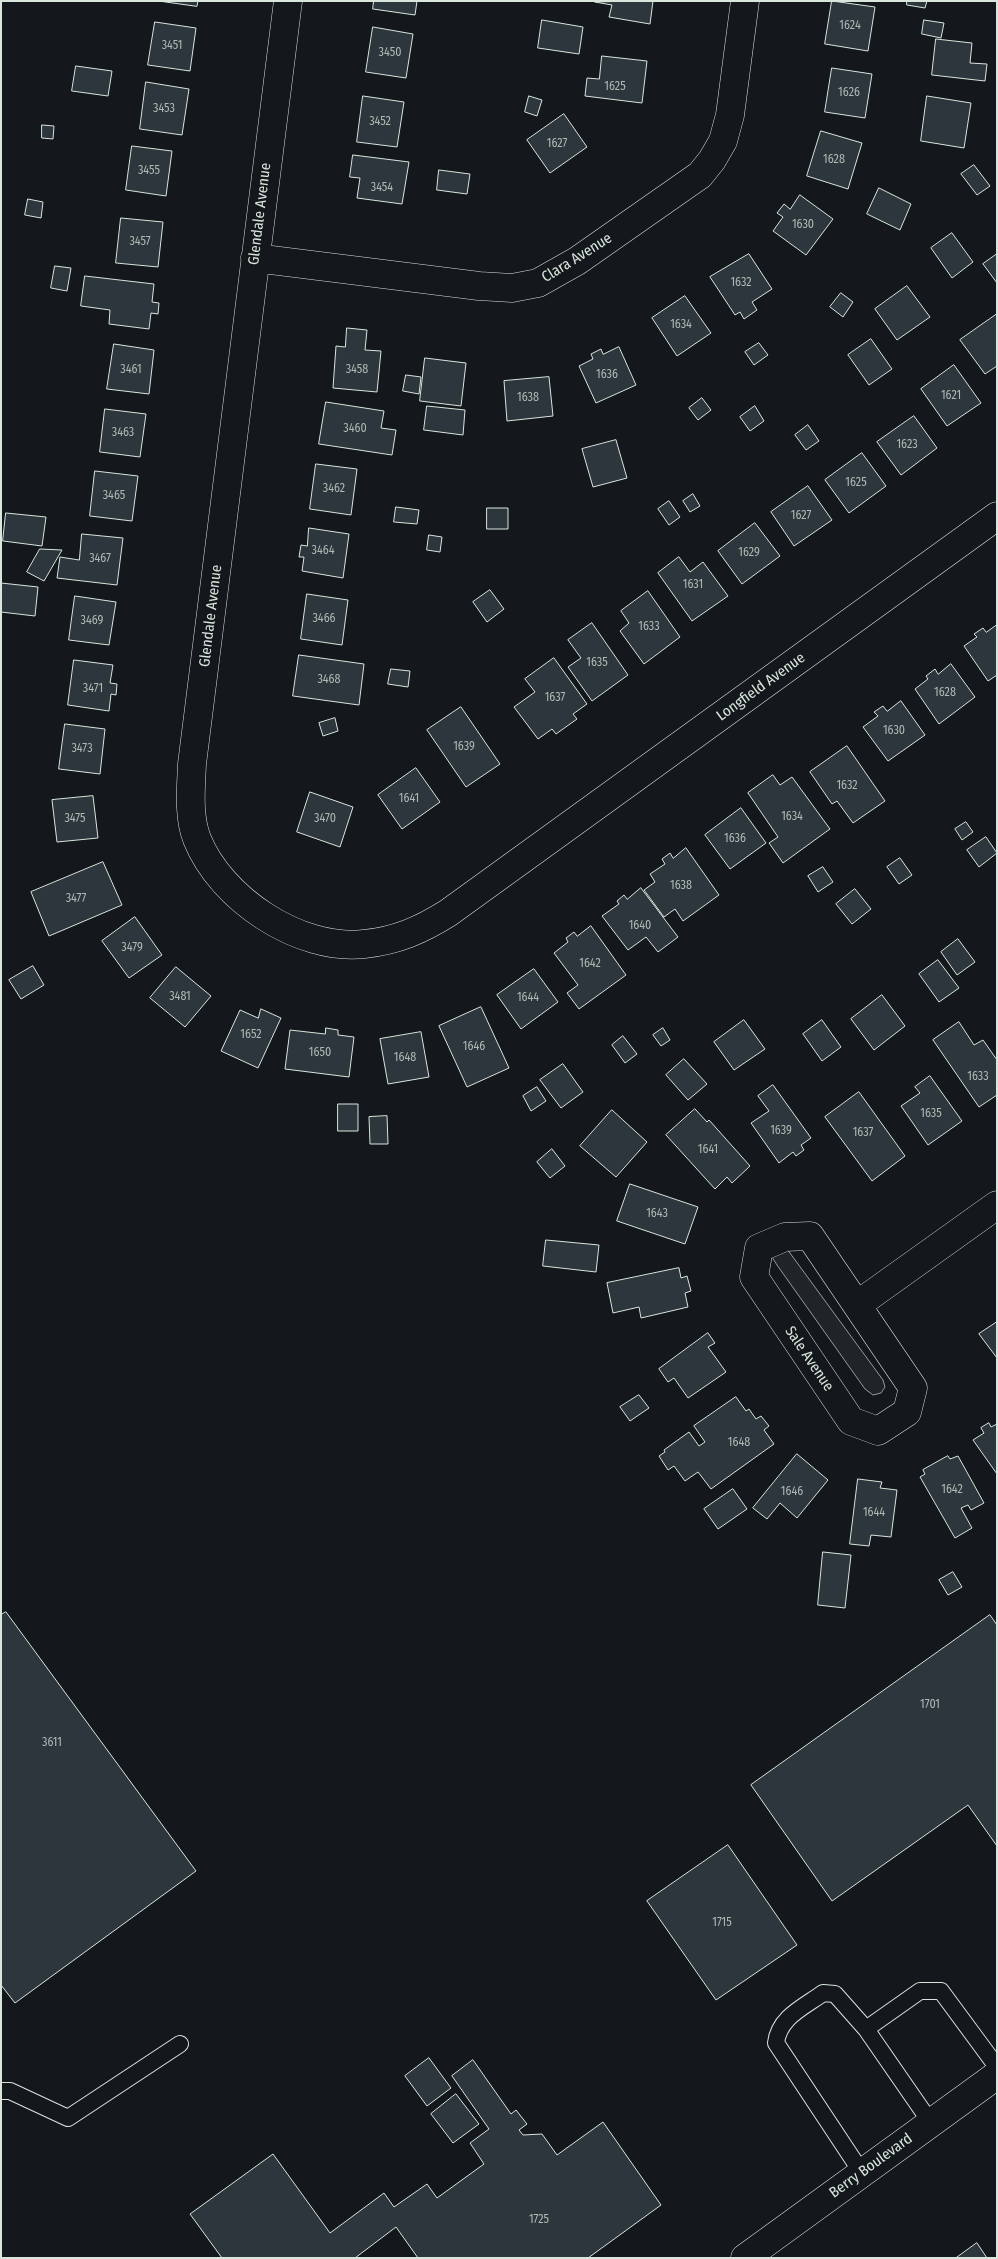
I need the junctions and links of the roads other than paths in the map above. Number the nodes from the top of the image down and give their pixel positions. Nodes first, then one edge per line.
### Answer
1 (288, 1) edge
2 (745, 1) edge
3 (255, 258) junction
4 (997, 516) edge
5 (525, 858) joint
6 (997, 1205) edge
7 (857, 1305) junction
8 (866, 2029) junction
9 (180, 2044) dead end
10 (997, 2067) edge
11 (997, 2075) edge
12 (1, 2091) edge
13 (931, 2122) junction
14 (862, 2173) junction
15 (745, 2258) edge

1 - 3 street, Glendale Avenue
2 - 3 street, Clara Avenue
3 - 5 street, Glendale Avenue
4 - 5 street, Longfield Avenue
6 - 7 street
7 - 7 street, Sale Avenue
8 - 10 lane
8 - 13 lane
8 - 14 lane
9 - 12 lane
11 - 13 street, Berry Boulevard
13 - 14 street, Berry Boulevard
14 - 15 street, Berry Boulevard

